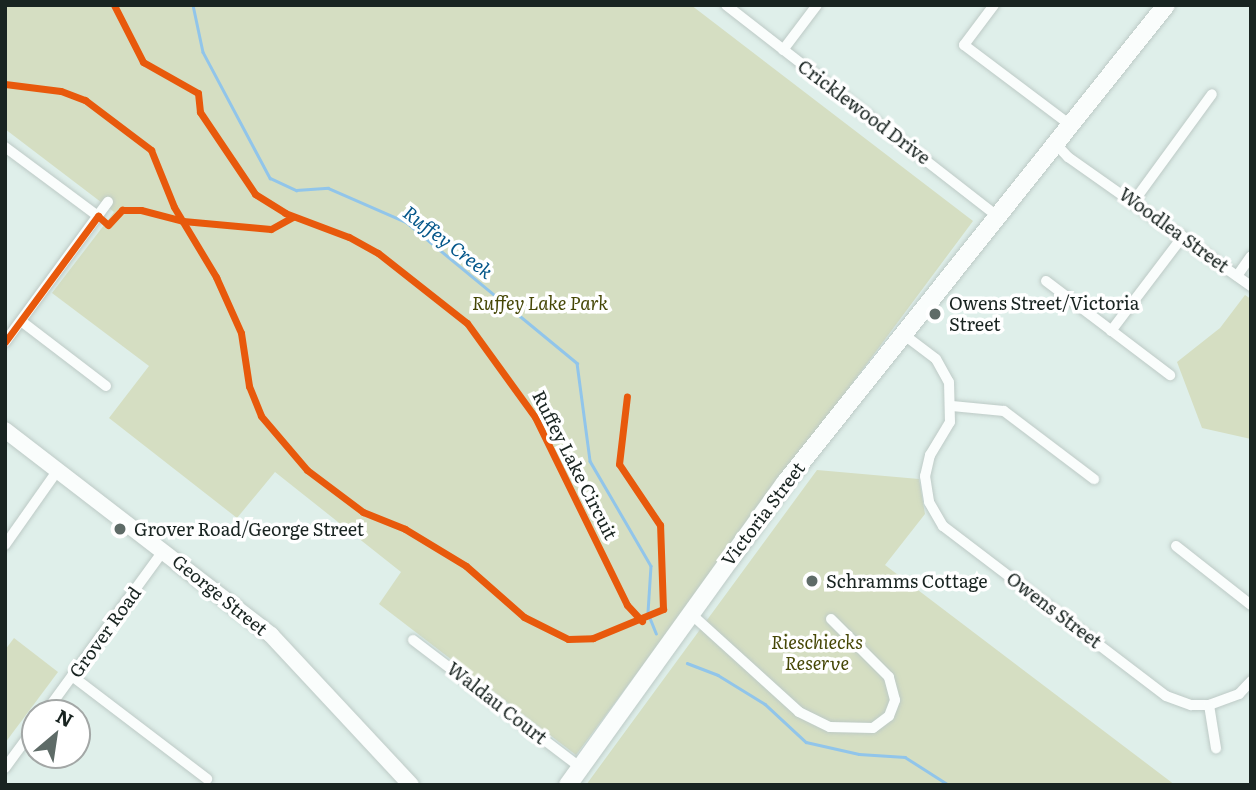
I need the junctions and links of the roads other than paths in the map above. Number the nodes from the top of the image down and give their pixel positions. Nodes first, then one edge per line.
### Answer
1 (726, 5) edge
2 (817, 5) edge
3 (994, 5) edge
4 (1159, 5) edge
5 (1166, 5) edge
6 (783, 50) junction
7 (1108, 77) junction
8 (1212, 94) dead end
9 (1072, 126) junction
10 (1059, 146) junction
11 (5, 147) edge
12 (1134, 201) junction
13 (108, 202) dead end
14 (98, 216) junction
15 (999, 217) junction
16 (1183, 236) junction
17 (1251, 256) edge
18 (1237, 276) junction
19 (1046, 281) dead end
20 (1251, 286) edge
21 (21, 321) junction
22 (1111, 331) junction
23 (904, 334) junction
24 (5, 342) edge
25 (1170, 375) dead end
26 (106, 386) dead end
27 (952, 406) junction
28 (5, 430) edge
29 (58, 470) junction
30 (1094, 478) dead end
31 (5, 545) edge
32 (1176, 546) dead end
33 (164, 550) junction
34 (1251, 604) edge
35 (690, 613) junction
36 (831, 619) dead end
37 (413, 640) dead end
38 (72, 676) junction
39 (1251, 681) edge
40 (55, 699) edge
41 (1209, 705) junction
42 (21, 746) edge
43 (1216, 748) dead end
44 (5, 768) edge
45 (581, 768) junction
46 (207, 779) dead end
47 (411, 785) edge
48 (568, 785) edge

1 - 6 street, Cricklewood Drive
2 - 6 street
3 - 9 street
4 - 7 main road, Victoria Street
5 - 7 main road, Victoria Street
6 - 15 street, Cricklewood Drive
7 - 9 main road, Victoria Street
8 - 12 street
9 - 10 main road, Victoria Street
10 - 12 street, Woodlea Street
10 - 15 main road, Victoria Street
11 - 14 street
12 - 16 street, Woodlea Street
13 - 14 street
14 - 21 street
15 - 23 main road, Victoria Street
16 - 18 street, Woodlea Street
16 - 22 street
17 - 18 street
18 - 20 street, Woodlea Street
19 - 22 street
21 - 24 street
21 - 26 street
22 - 25 street
23 - 27 street
23 - 35 main road, Victoria Street
27 - 30 street
27 - 41 street, Owens Street
28 - 29 main road, George Street
29 - 31 street
29 - 33 main road, George Street
32 - 34 street
33 - 38 street, Grover Road
33 - 47 main road, George Street
35 - 36 street
35 - 45 main road, Victoria Street
37 - 45 street, Waldau Court
38 - 40 street, Grover Road
38 - 46 street
39 - 41 street
41 - 43 street
42 - 44 street
45 - 48 main road, Victoria Street

